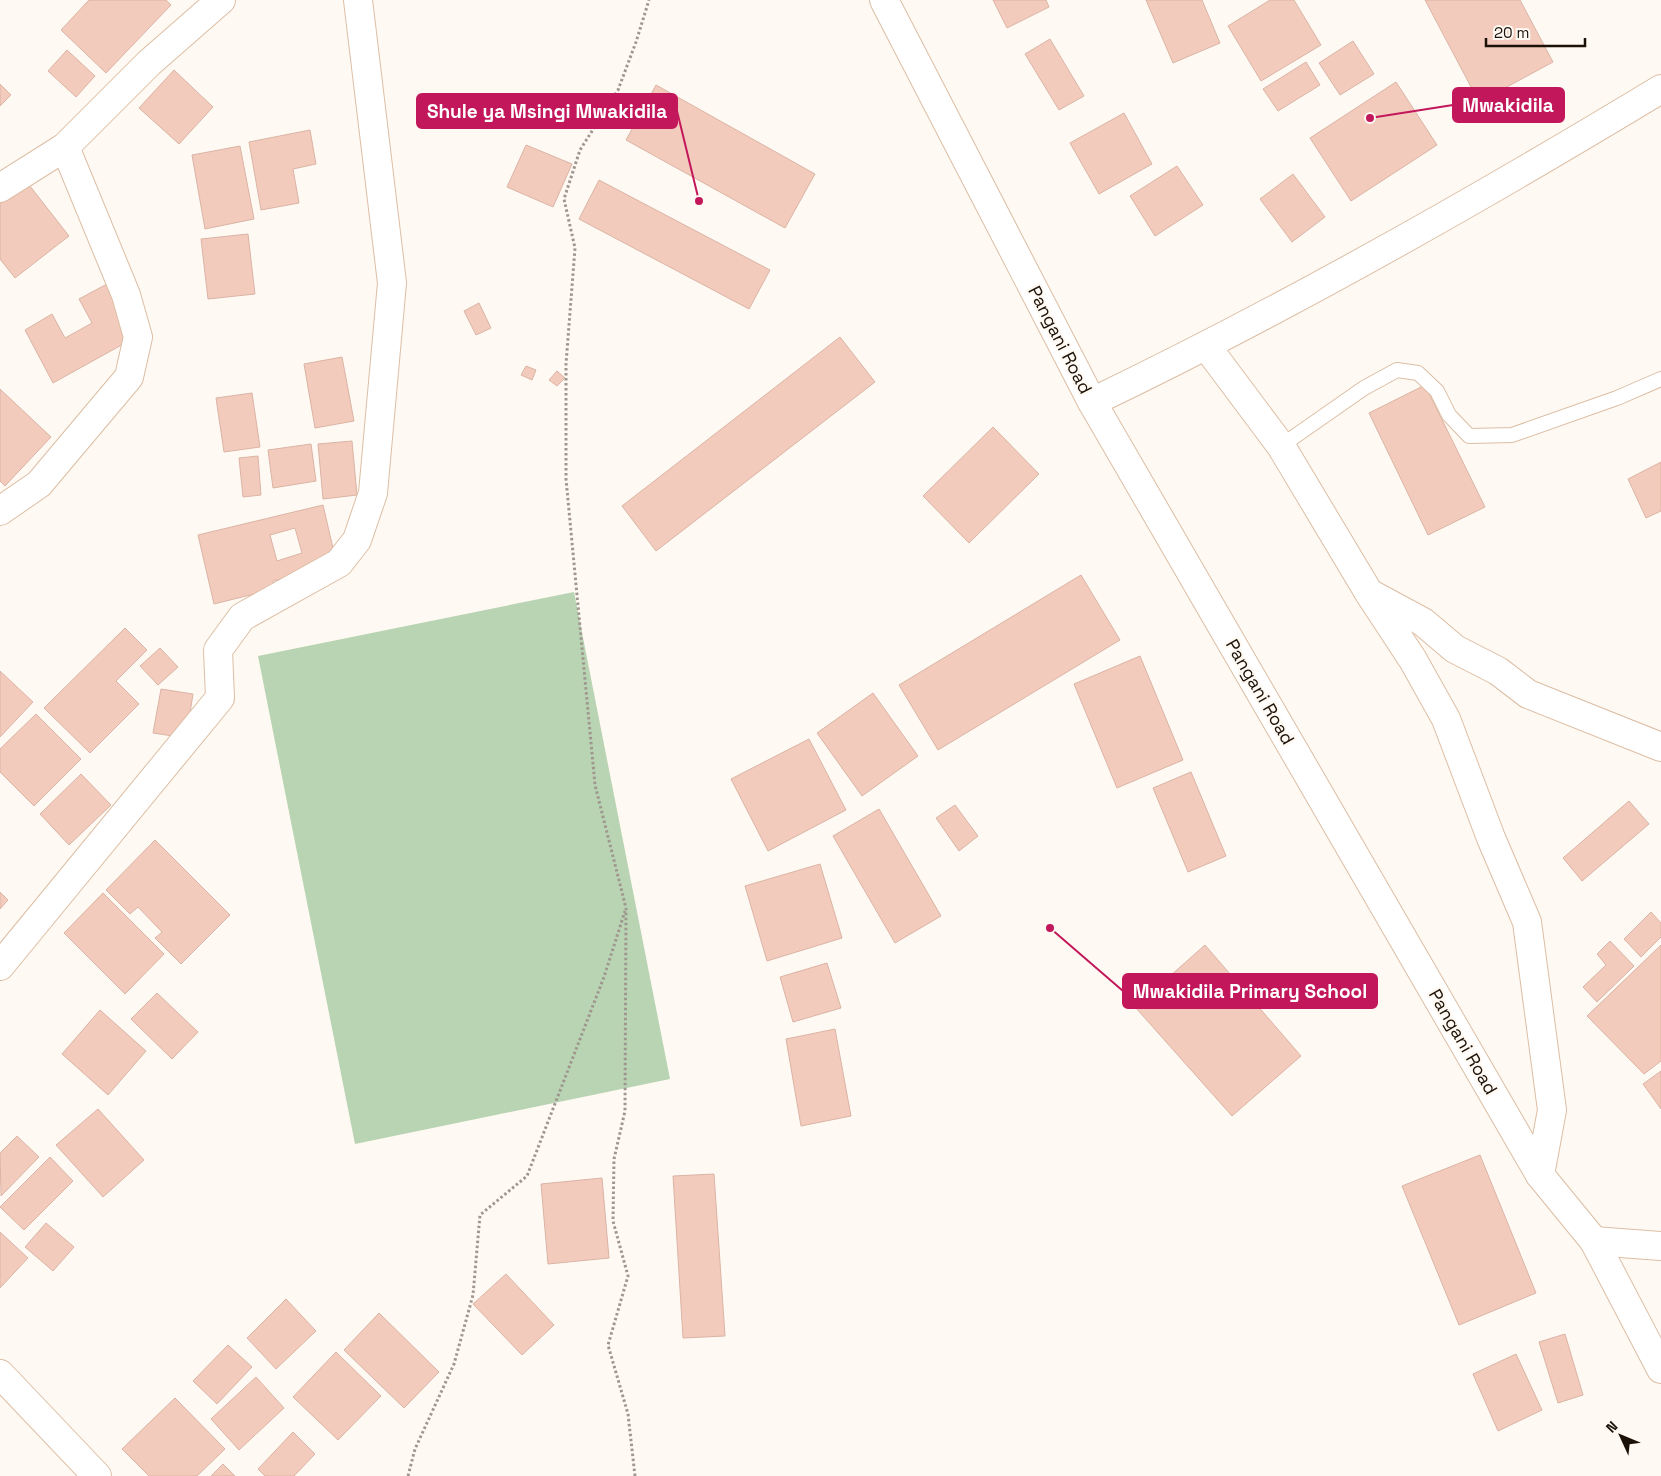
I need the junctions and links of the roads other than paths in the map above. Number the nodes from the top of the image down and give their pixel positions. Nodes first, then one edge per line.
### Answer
1 (220, 0) edge
2 (358, 0) edge
3 (884, 0) edge
4 (1661, 89) edge
5 (65, 147) junction
6 (0, 188) edge
7 (1206, 347) junction
8 (1661, 379) edge
9 (1092, 402) junction
10 (1282, 446) junction
11 (0, 511) edge
12 (1369, 594) junction
13 (1661, 747) edge
14 (0, 966) edge
15 (1540, 1175) junction
16 (1594, 1241) junction
17 (1661, 1246) edge
18 (1661, 1369) edge
19 (0, 1374) edge
20 (97, 1476) edge

1 - 5 street
2 - 14 street
3 - 9 street, Pangani Road
4 - 7 street
5 - 6 street
5 - 11 street
7 - 9 street
7 - 10 street
8 - 10 lane
9 - 15 street, Pangani Road
10 - 12 street
12 - 13 street
12 - 15 street
15 - 16 street, Pangani Road
16 - 17 street
16 - 18 street, Pangani Road
19 - 20 street

